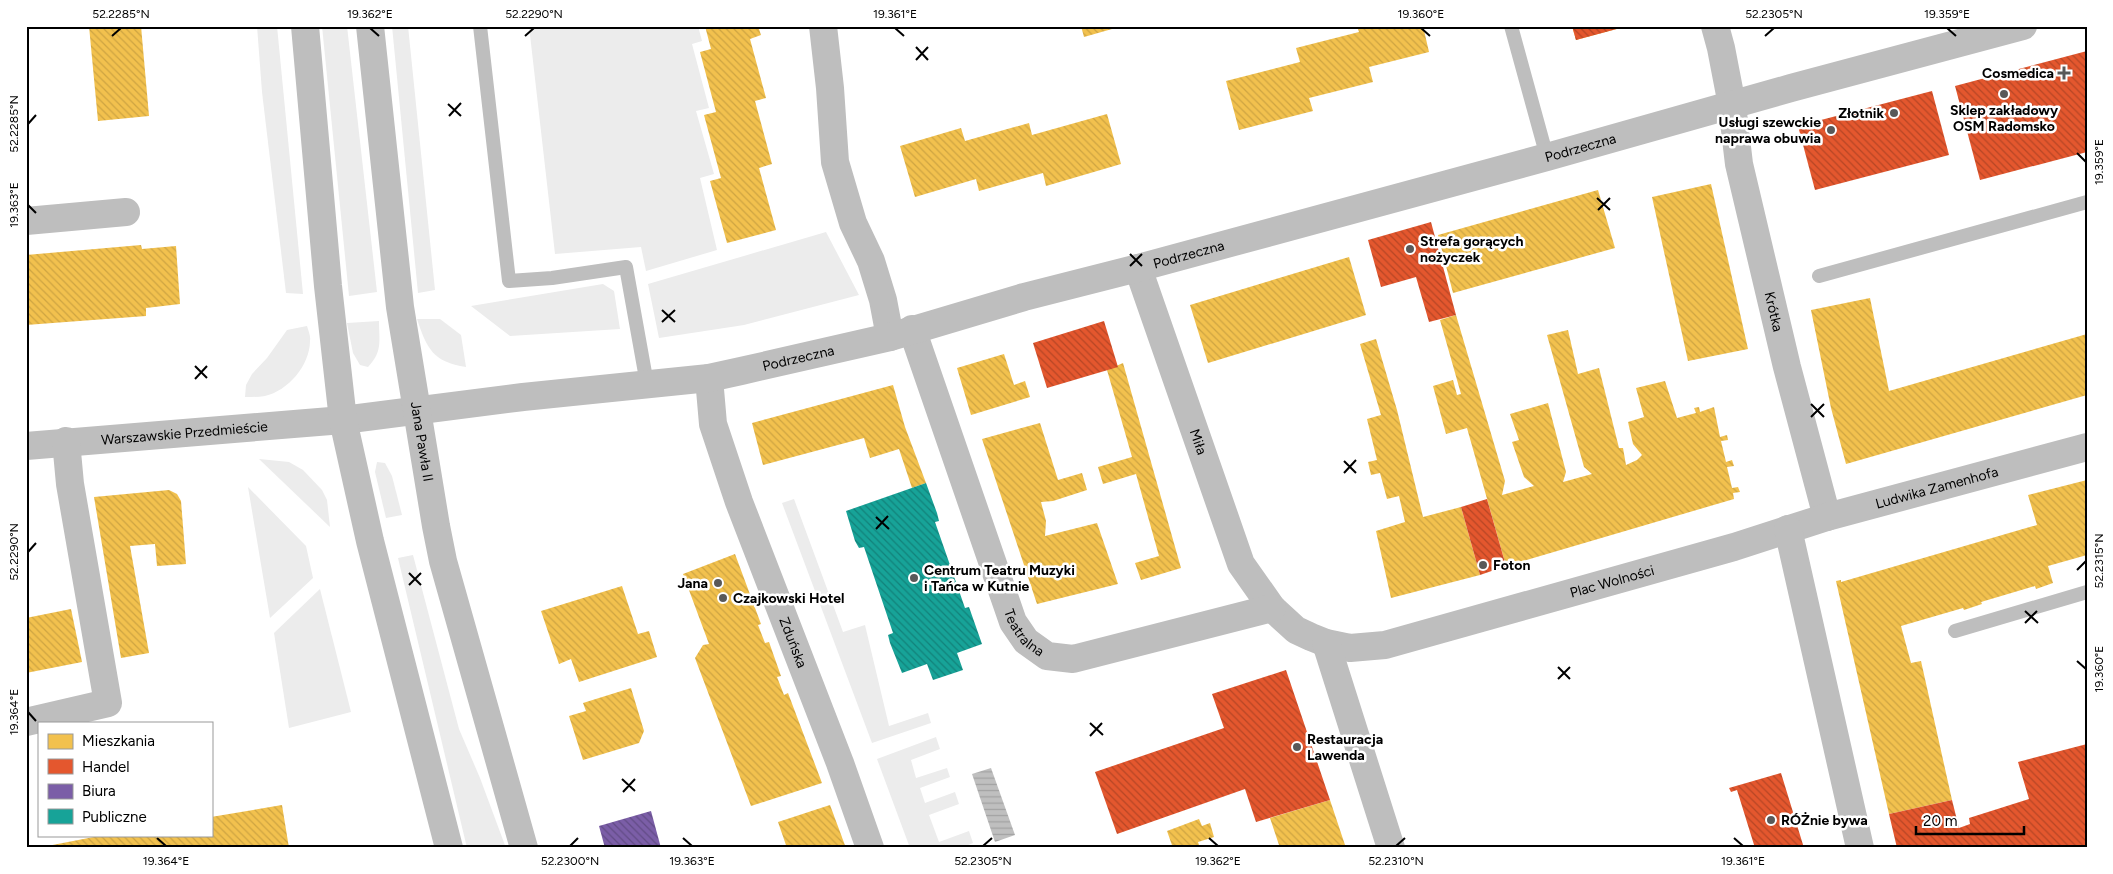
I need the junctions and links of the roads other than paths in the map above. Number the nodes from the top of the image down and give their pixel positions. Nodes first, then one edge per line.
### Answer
1 (305, 26) edge
2 (370, 26) edge
3 (480, 26) edge
4 (823, 26) edge
5 (1510, 26) edge
6 (1715, 26) edge
7 (2022, 26) edge
8 (1732, 105) junction
9 (1547, 157) junction
10 (2087, 202) edge
11 (126, 212) dead end
12 (26, 221) edge
13 (1138, 268) junction
14 (1819, 276) dead end
15 (901, 333) junction
16 (709, 378) junction
17 (646, 384) junction
18 (416, 412) junction
19 (343, 420) junction
20 (66, 442) junction
21 (26, 446) edge
22 (2087, 447) edge
23 (1827, 517) junction
24 (1788, 530) junction
25 (2087, 592) edge
26 (1272, 608) junction
27 (1955, 631) dead end
28 (1326, 643) junction
29 (26, 722) edge
30 (448, 848) edge
31 (524, 848) edge
32 (870, 848) edge
33 (1390, 848) edge
34 (1860, 848) edge

1 - 19 street
2 - 18 street, Jana Pawła II
3 - 17 lane
4 - 15 street, Teatralna
5 - 9 lane
6 - 8 street, Krótka
7 - 8 street, Podrzeczna
8 - 9 street, Podrzeczna
8 - 23 street, Krótka
9 - 13 street, Podrzeczna
10 - 14 lane
11 - 12 street
13 - 15 street, Podrzeczna
13 - 26 street, Miła
15 - 16 street, Podrzeczna
15 - 26 street, Teatralna
16 - 17 street, Podrzeczna
16 - 32 street, Zduńska
17 - 18 street, Podrzeczna
18 - 19 street, Podrzeczna
18 - 31 street, Jana Pawła II
19 - 20 street, Warszawskie Przedmieście
19 - 30 street
20 - 21 street, Warszawskie Przedmieście
20 - 29 street
22 - 23 street, Ludwika Zamenhofa
23 - 24 street, Ludwika Zamenhofa
24 - 28 street, Plac Wolności
24 - 34 street
25 - 27 lane
26 - 28 street, Miła
28 - 33 street

